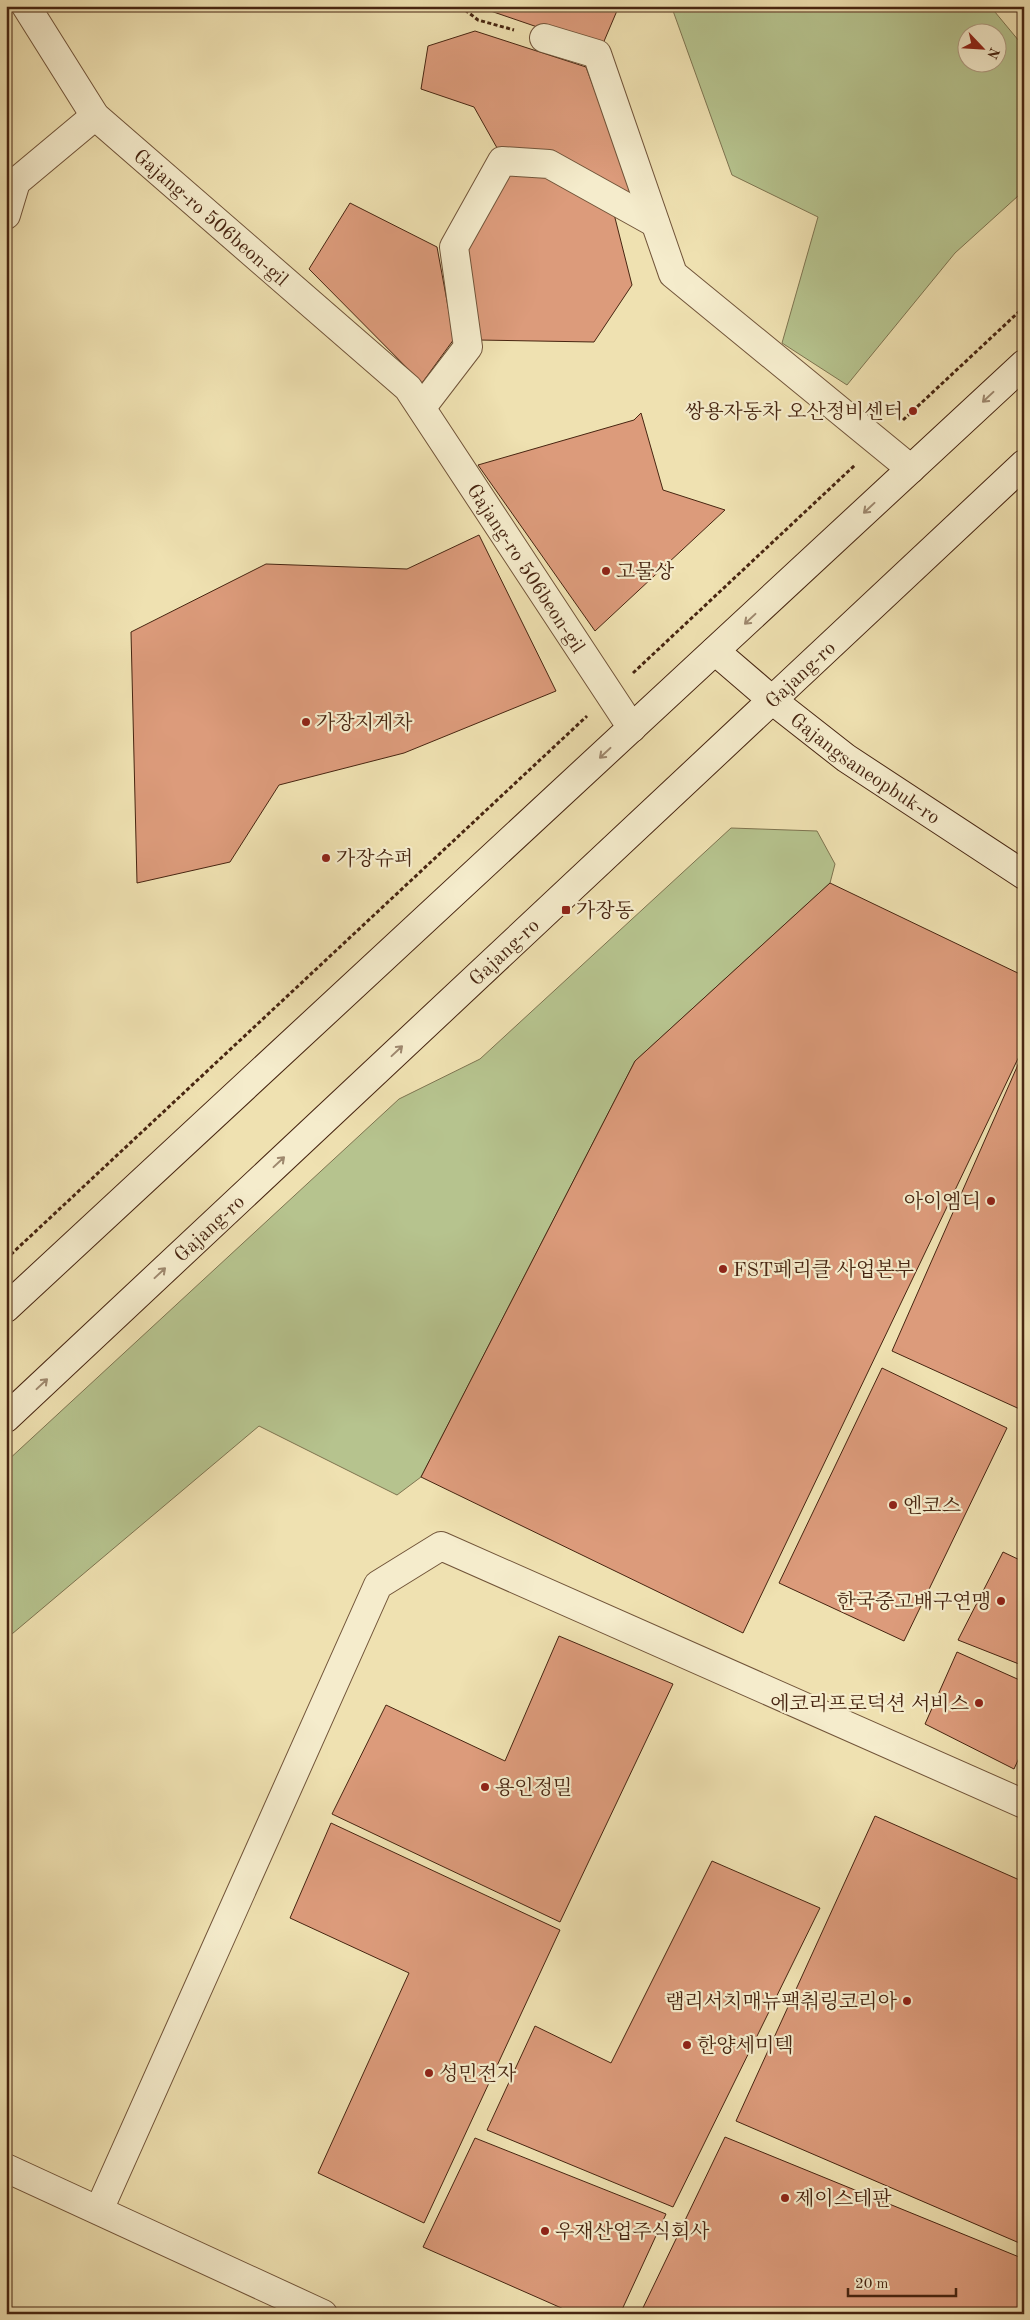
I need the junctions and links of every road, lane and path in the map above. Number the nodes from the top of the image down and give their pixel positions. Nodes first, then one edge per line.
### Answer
1 (26, 6) edge
2 (460, 6) edge
3 (544, 38) joint
4 (95, 116) junction
5 (6, 215) edge
6 (655, 223) junction
7 (1024, 307) edge
8 (1024, 364) edge
9 (422, 407) junction
10 (879, 442) junction
11 (1024, 464) edge
12 (911, 469) junction
13 (715, 651) junction
14 (610, 694) junction
15 (772, 700) junction
16 (632, 728) junction
17 (1024, 875) edge
18 (6, 1259) edge
19 (6, 1308) edge
20 (6, 1418) edge
21 (1024, 1804) edge
22 (6, 2168) edge
23 (98, 2210) junction
24 (323, 2314) edge

1 - 4 street, Gajang-ro 506beon-gil
2 - 3 path
3 - 6 street
4 - 5 street
4 - 9 street, Gajang-ro 506beon-gil
6 - 9 street
6 - 10 street
7 - 10 path
8 -> 12 street
9 - 14 street, Gajang-ro 506beon-gil
10 - 12 street
10 - 14 path
11 - 15 street, Gajang-ro
12 -> 13 street
13 - 15 street, Gajangsaneopbuk-ro
13 - 16 street
14 - 16 street, Gajang-ro 506beon-gil
14 - 18 path
15 - 17 street, Gajangsaneopbuk-ro
20 -> 15 street, Gajang-ro
16 -> 19 street
21 - 23 street
22 - 23 street
23 - 24 street

